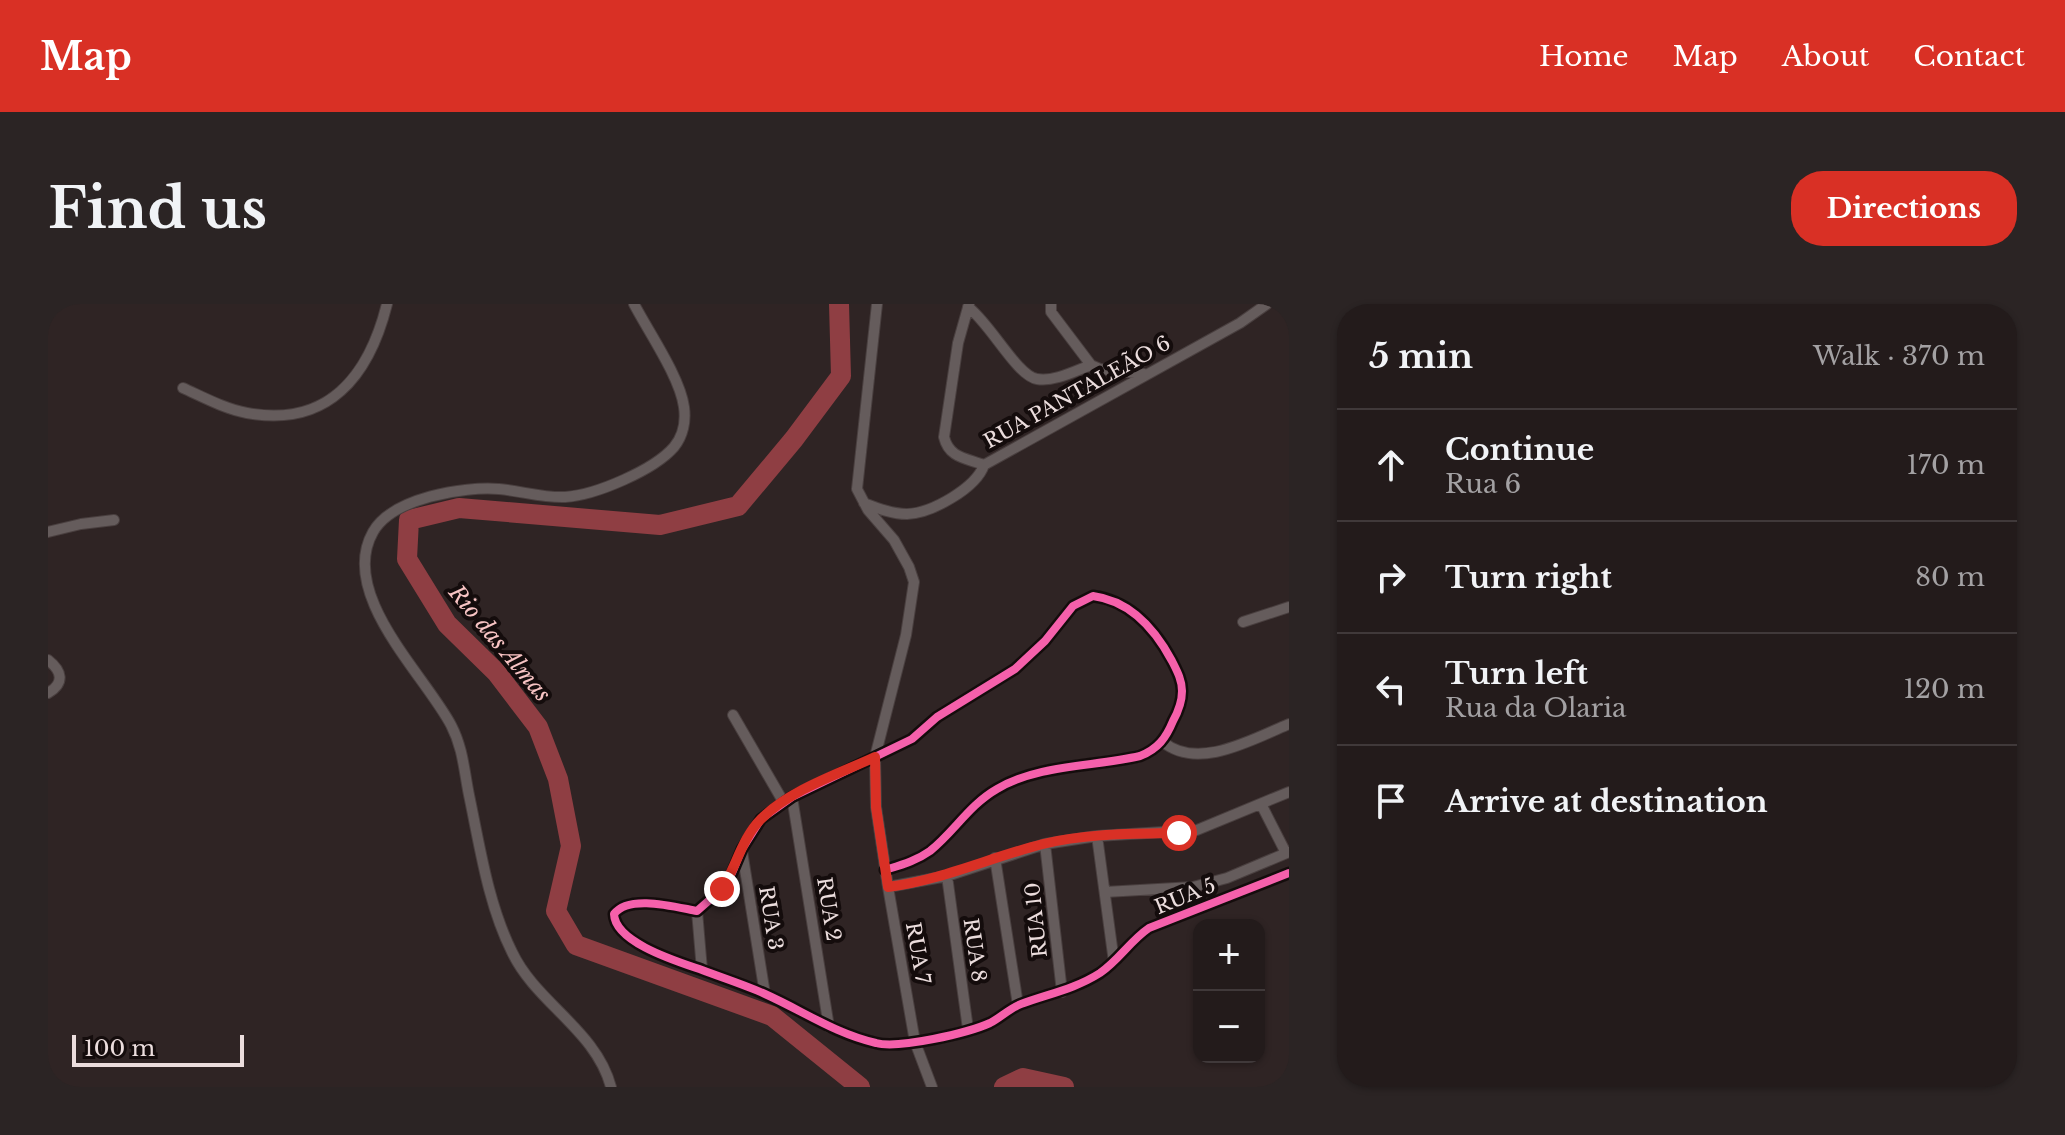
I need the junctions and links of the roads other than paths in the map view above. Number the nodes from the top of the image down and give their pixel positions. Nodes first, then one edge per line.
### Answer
1 (387, 304) edge
2 (634, 304) edge
3 (877, 304) edge
4 (1051, 304) edge
5 (1267, 304) edge
6 (969, 306) edge
7 (1091, 365) junction
8 (1144, 374) junction
9 (183, 388) dead end
10 (984, 465) junction
11 (864, 503) junction
12 (114, 520) dead end
13 (48, 532) edge
14 (1289, 607) edge
15 (1243, 622) dead end
16 (48, 660) edge
17 (48, 693) edge
18 (733, 715) dead end
19 (1289, 724) edge
20 (1163, 742) junction
21 (875, 757) junction
22 (1289, 792) edge
23 (788, 800) junction
24 (1261, 804) junction
25 (1097, 836) junction
26 (1045, 844) junction
27 (742, 849) junction
28 (1288, 852) edge
29 (995, 858) junction
30 (885, 870) junction
31 (1289, 873) edge
32 (947, 876) junction
33 (888, 887) junction
34 (1164, 889) junction
35 (1105, 892) junction
36 (697, 911) junction
37 (1163, 921) junction
38 (1114, 962) junction
39 (702, 970) junction
40 (1062, 992) junction
41 (765, 994) junction
42 (1018, 1005) junction
43 (829, 1027) junction
44 (968, 1029) junction
45 (915, 1042) junction
46 (611, 1087) edge
47 (932, 1087) edge

1 - 9 street
2 - 46 street
3 - 11 street
4 - 7 street
5 - 8 street, RUA PANTALEÃO 6
6 - 7 street
6 - 10 street
7 - 8 street
8 - 10 street, RUA PANTALEÃO 6
10 - 11 street, RUA PANTALEÃO 6
11 - 21 street, RUA 7
12 - 13 street
14 - 15 street
16 - 17 street
18 - 23 street, RUA 2
19 - 20 street
20 - 21 street
20 - 30 street
21 - 23 street
21 - 30 street, RUA 7
22 - 24 street
23 - 27 street
23 - 43 street, RUA 2
24 - 25 street
24 - 28 street
25 - 26 street
25 - 35 street
26 - 29 street
26 - 40 street, RUA 10
27 - 36 street
27 - 41 street, RUA 3
28 - 34 street
29 - 32 street
29 - 42 street
30 - 33 street, RUA 7
31 - 37 street, RUA 5
32 - 33 street
32 - 44 street, RUA 8
33 - 45 street, RUA 7
34 - 35 street
34 - 37 street
35 - 38 street
36 - 39 street
36 - 39 street
37 - 38 street, RUA 5
38 - 40 street, RUA 5
39 - 41 street
40 - 42 street, RUA 5
41 - 43 street
42 - 44 street, RUA 5
43 - 45 street, RUA 5
44 - 45 street, RUA 5
45 - 47 street, RUA 7

